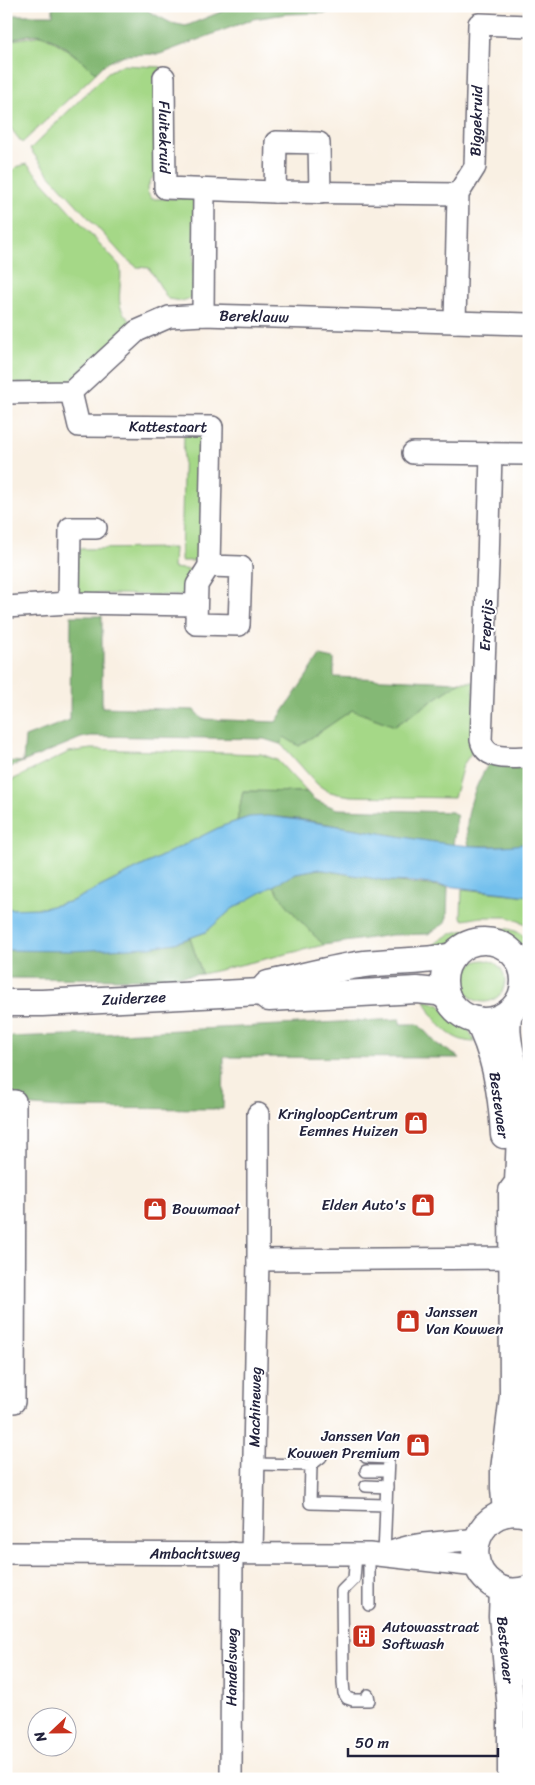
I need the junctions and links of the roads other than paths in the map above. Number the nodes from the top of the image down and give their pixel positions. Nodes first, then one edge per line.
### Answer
1 (529, 26) edge
2 (164, 77) dead end
3 (204, 190) junction
4 (275, 192) junction
5 (320, 193) junction
6 (458, 194) junction
7 (203, 315) junction
8 (455, 322) junction
9 (529, 324) edge
10 (71, 392) junction
11 (6, 393) edge
12 (413, 452) dead end
13 (491, 454) junction
14 (529, 454) edge
15 (96, 528) dead end
16 (209, 566) junction
17 (69, 603) junction
18 (196, 605) junction
19 (6, 607) edge
20 (529, 756) edge
21 (453, 956) junction
22 (524, 961) edge
23 (261, 992) junction
24 (447, 996) junction
25 (522, 1000) edge
26 (6, 1004) edge
27 (477, 1020) junction
28 (6, 1101) edge
29 (258, 1114) dead end
30 (512, 1191) junction
31 (513, 1258) junction
32 (258, 1260) junction
33 (521, 1300) edge
34 (6, 1402) edge
35 (321, 1457) dead end
36 (366, 1457) dead end
37 (254, 1464) junction
38 (314, 1468) junction
39 (366, 1470) dead end
40 (387, 1471) junction
41 (366, 1486) dead end
42 (387, 1487) junction
43 (386, 1505) junction
44 (520, 1514) edge
45 (477, 1539) junction
46 (6, 1553) edge
47 (242, 1553) junction
48 (370, 1555) junction
49 (477, 1566) junction
50 (519, 1590) edge
51 (369, 1604) dead end
52 (368, 1695) dead end
53 (231, 1779) edge
54 (511, 1779) edge

1 - 6 street, Biggekruid
2 - 3 street, Fluitekruid
3 - 4 street, Fluitekruid
3 - 7 street
4 - 5 street, Fluitekruid
4 - 5 street
5 - 6 street, Fluitekruid
6 - 8 street, Biggekruid
7 - 8 street, Bereklauw
7 - 10 street, Bereklauw
8 - 9 street, Bereklauw
10 - 11 street
10 - 16 street, Kattestaart
12 - 13 street
13 - 14 street
13 - 20 street, Ereprijs
15 - 17 street
16 - 18 street, Kattestaart
16 - 18 street, Kattestaart
17 - 18 street
17 - 19 street
21 - 22 street
21 - 23 street, Zuiderzee
21 - 24 street
22 - 25 street
23 - 24 street, Zuiderzee
23 - 26 street, Zuiderzee
24 - 27 street
25 - 27 street
25 - 30 street, Bestevaer
27 - 30 street, Bestevaer
28 - 34 street
29 - 32 street, Machineweg
30 - 31 street, Bestevaer
31 - 32 street
31 - 33 street, Bestevaer
32 - 37 street, Machineweg
33 - 44 street, Bestevaer
35 - 38 lane
36 - 40 lane
37 - 38 lane
37 - 47 street, Machineweg
38 - 43 lane
39 - 40 lane
40 - 42 lane
41 - 42 lane
42 - 43 lane
43 - 48 lane
44 - 45 street
45 - 48 street, Ambachtsweg
45 - 49 street
46 - 47 street, Ambachtsweg
47 - 48 street, Ambachtsweg
47 - 53 street, Handelsweg
48 - 49 street, Ambachtsweg
48 - 51 lane
48 - 52 lane
49 - 50 street
50 - 54 street, Bestevaer

